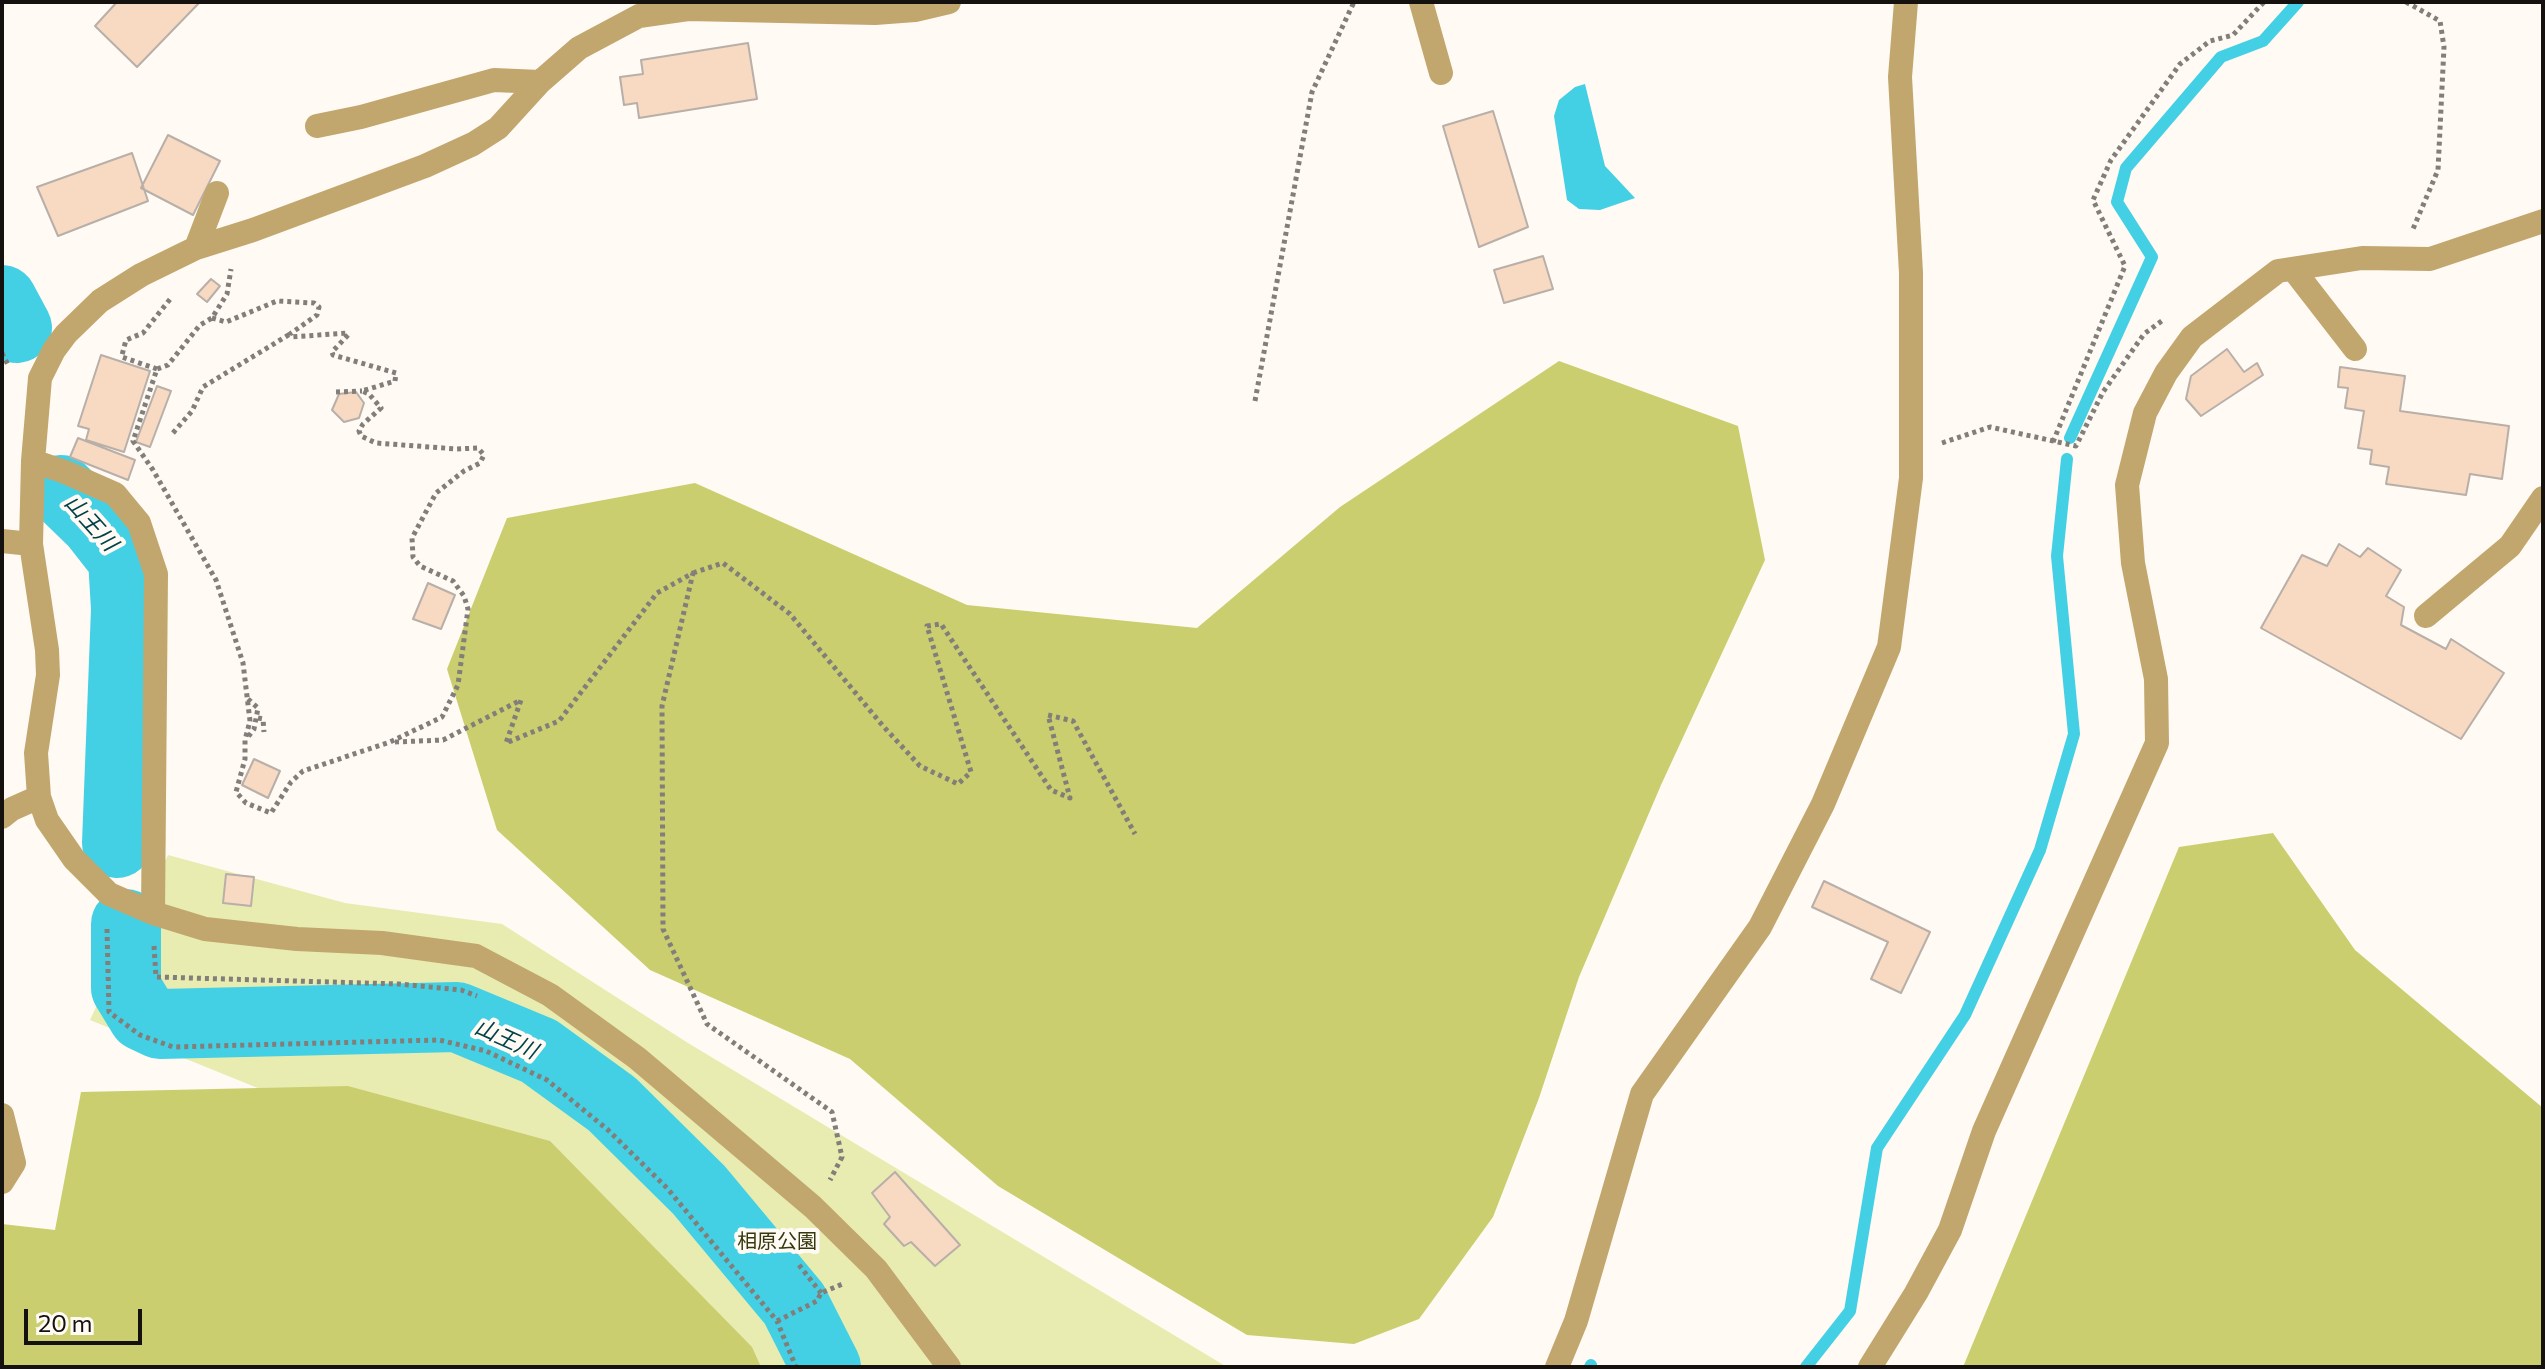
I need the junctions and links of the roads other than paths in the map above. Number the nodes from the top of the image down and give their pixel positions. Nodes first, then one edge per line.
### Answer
1 (949, 2) edge
2 (1421, 2) edge
3 (1906, 2) edge
4 (1441, 73) dead end
5 (540, 82) junction
6 (317, 126) dead end
7 (217, 193) dead end
8 (2543, 221) edge
9 (196, 248) junction
10 (2293, 269) junction
11 (2355, 349) dead end
12 (33, 461) junction
13 (2543, 498) edge
14 (2, 541) edge
15 (31, 544) junction
16 (2426, 616) dead end
17 (39, 797) junction
18 (2, 817) edge
19 (153, 913) junction
20 (2, 1115) edge
21 (2, 1182) edge
22 (949, 1367) edge
23 (1557, 1367) edge
24 (1870, 1367) edge

1 - 5 street
2 - 4 street
3 - 23 street
5 - 6 street
5 - 9 street
7 - 9 street
8 - 10 street
9 - 12 street
10 - 11 street
10 - 24 street
12 - 15 street
12 - 19 street
13 - 16 street
14 - 15 street
15 - 17 street
17 - 18 street
17 - 19 street
19 - 22 street
20 - 21 street

